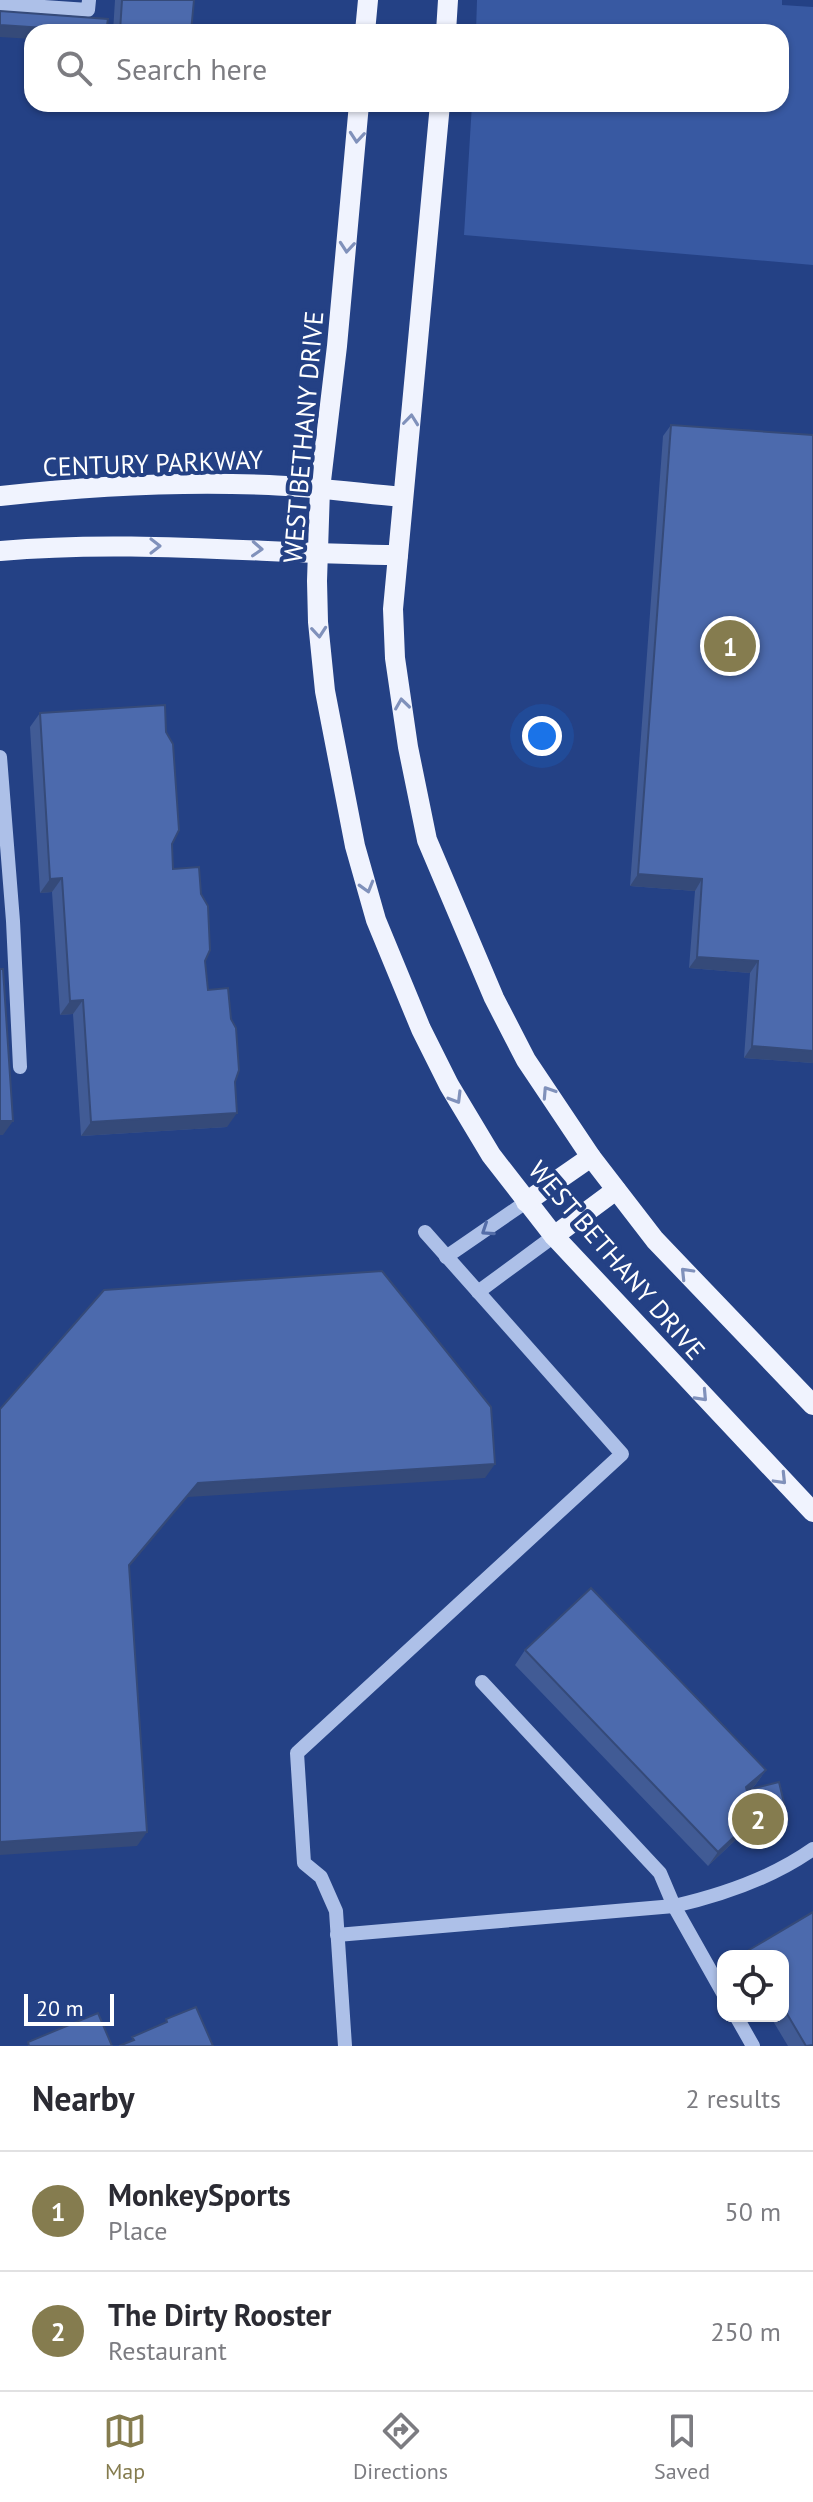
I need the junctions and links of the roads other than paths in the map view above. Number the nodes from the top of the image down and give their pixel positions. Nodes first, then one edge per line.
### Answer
1 (89, 0) edge
2 (368, 0) edge
3 (448, 0) edge
4 (0, 4) edge
5 (366, 24) edge
6 (446, 24) edge
7 (358, 112) edge
8 (439, 112) edge
9 (320, 489) junction
10 (0, 496) edge
11 (403, 497) junction
12 (0, 551) edge
13 (317, 554) junction
14 (398, 555) junction
15 (0, 757) edge
16 (7, 922) edge
17 (20, 1067) dead end
18 (591, 1157) junction
19 (616, 1190) junction
20 (526, 1202) junction
21 (425, 1232) dead end
22 (554, 1236) junction
23 (446, 1257) junction
24 (478, 1292) junction
25 (813, 1405) edge
26 (813, 1512) edge
27 (482, 1682) dead end
28 (813, 1849) edge
29 (674, 1906) junction
30 (337, 1935) junction
31 (717, 1982) edge
32 (739, 2022) edge
33 (345, 2046) edge
34 (753, 2046) edge

1 - 4 lane
2 - 5 main road
3 - 6 main road
7 -> 9 main road, WEST BETHANY DRIVE
11 -> 8 main road, WEST BETHANY DRIVE
9 - 10 main road, CENTURY PARKWAY
9 - 11 main road, CENTURY PARKWAY
9 - 13 main road, WEST BETHANY DRIVE
11 - 14 main road, WEST BETHANY DRIVE
12 -> 13 main road
13 - 14 main road
13 -> 20 main road, WEST BETHANY DRIVE
18 -> 14 main road, WEST BETHANY DRIVE
15 - 16 lane
16 - 17 lane
18 - 19 main road, WEST BETHANY DRIVE
18 - 20 main road
19 - 22 main road
25 -> 19 main road, WEST BETHANY DRIVE
20 - 22 main road, WEST BETHANY DRIVE
20 -> 23 lane
21 - 23 lane
22 - 24 lane
22 -> 26 main road, WEST BETHANY DRIVE
23 - 24 lane
24 - 30 lane
27 - 29 lane
28 - 29 lane
29 - 30 lane
29 - 31 lane
30 - 33 lane
32 - 34 lane

